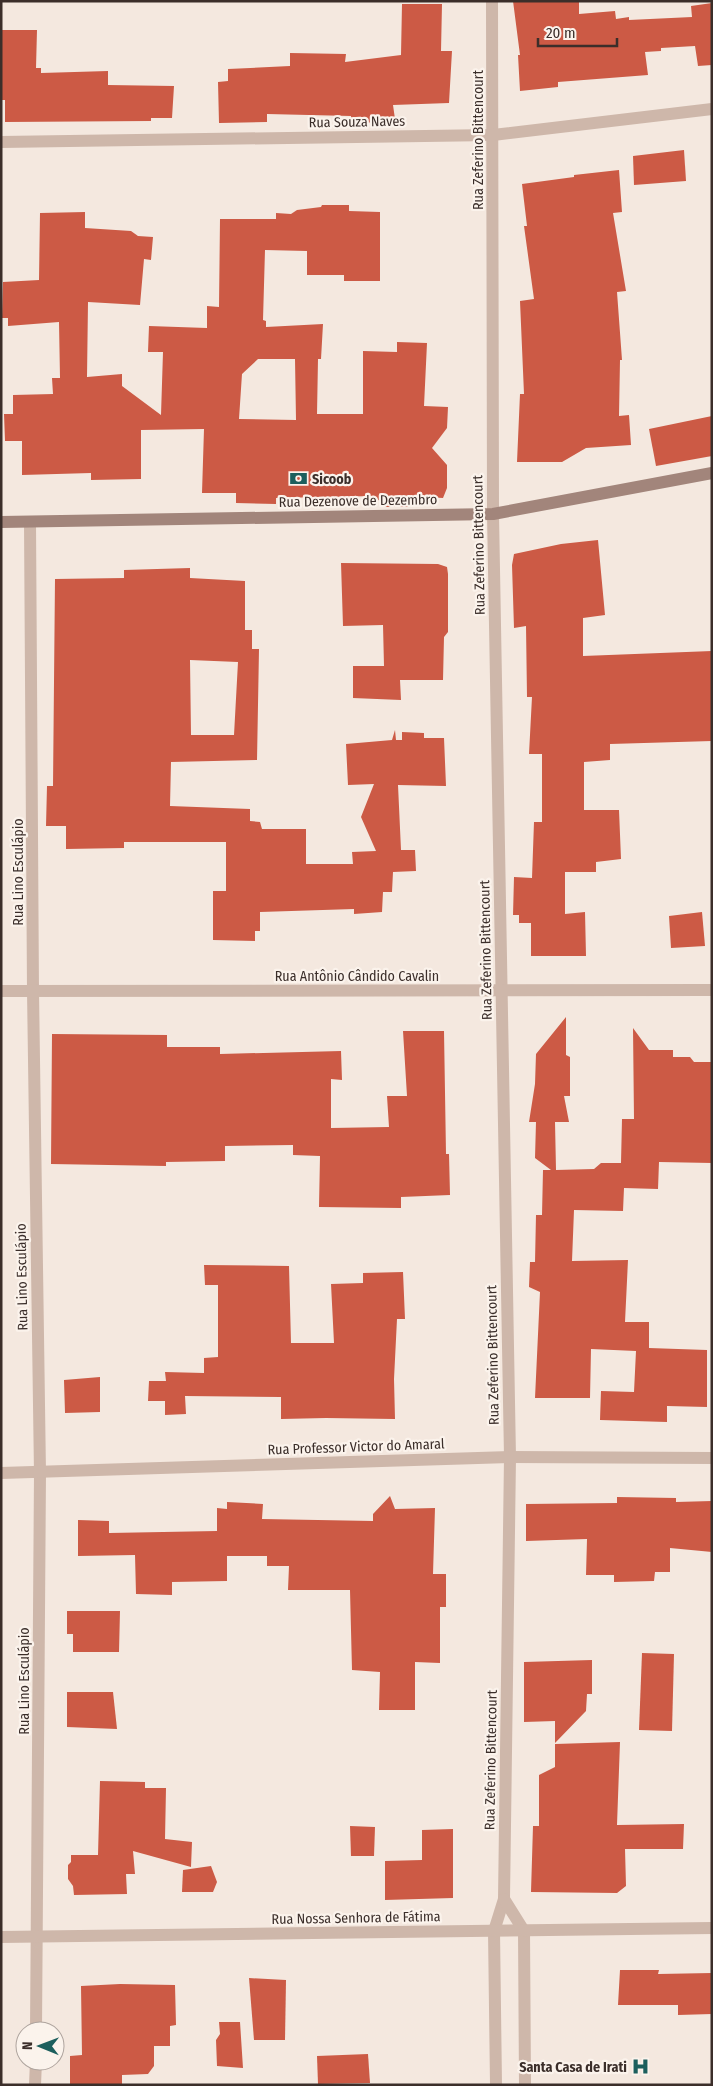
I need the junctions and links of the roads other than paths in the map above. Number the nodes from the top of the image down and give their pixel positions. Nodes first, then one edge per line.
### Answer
1 (492, 1) edge
2 (712, 109) edge
3 (493, 135) junction
4 (1, 142) edge
5 (712, 473) edge
6 (493, 514) junction
7 (1, 522) edge
8 (30, 522) junction
9 (33, 990) junction
10 (712, 990) edge
11 (1, 991) edge
12 (502, 991) junction
13 (510, 1457) junction
14 (712, 1458) edge
15 (1, 1473) edge
16 (40, 1473) junction
17 (504, 1899) junction
18 (712, 1928) edge
19 (524, 1930) junction
20 (494, 1931) junction
21 (1, 1937) edge
22 (37, 1937) junction
23 (36, 2021) edge
24 (36, 2071) edge
25 (35, 2085) edge
26 (496, 2085) edge
27 (525, 2085) edge

1 - 3 street, Rua Zeferino Bittencourt
2 - 3 street, Rua Souza Naves
3 - 4 street, Rua Souza Naves
3 - 6 street, Rua Zeferino Bittencourt
5 - 6 main road, Rua Dezenove de Dezembro
6 - 8 main road, Rua Dezenove de Dezembro
6 - 12 street, Rua Zeferino Bittencourt
7 - 8 main road, Rua Dezenove de Dezembro
8 - 9 street, Rua Lino Esculápio
9 - 11 street, Rua Antônio Cândido Cavalin
9 - 12 street, Rua Antônio Cândido Cavalin
9 - 16 street, Rua Lino Esculápio
10 - 12 street, Rua Antônio Cândido Cavalin
12 - 13 street, Rua Zeferino Bittencourt
13 - 14 street, Rua Professor Victor do Amaral
13 - 16 street, Rua Professor Victor do Amaral
13 - 17 street, Rua Zeferino Bittencourt
15 - 16 street, Rua Professor Victor do Amaral
16 - 22 street, Rua Lino Esculápio
17 - 19 street
17 - 20 street, Rua Zeferino Bittencourt
18 - 19 street, Rua Nossa Senhora de Fátima
19 - 20 street, Rua Nossa Senhora de Fátima
19 - 27 street
20 - 22 street, Rua Nossa Senhora de Fátima
20 - 26 street, Rua Zeferino Bittencourt
21 - 22 street, Rua Nossa Senhora de Fátima
22 - 23 street, Rua Lino Esculápio
24 - 25 street

